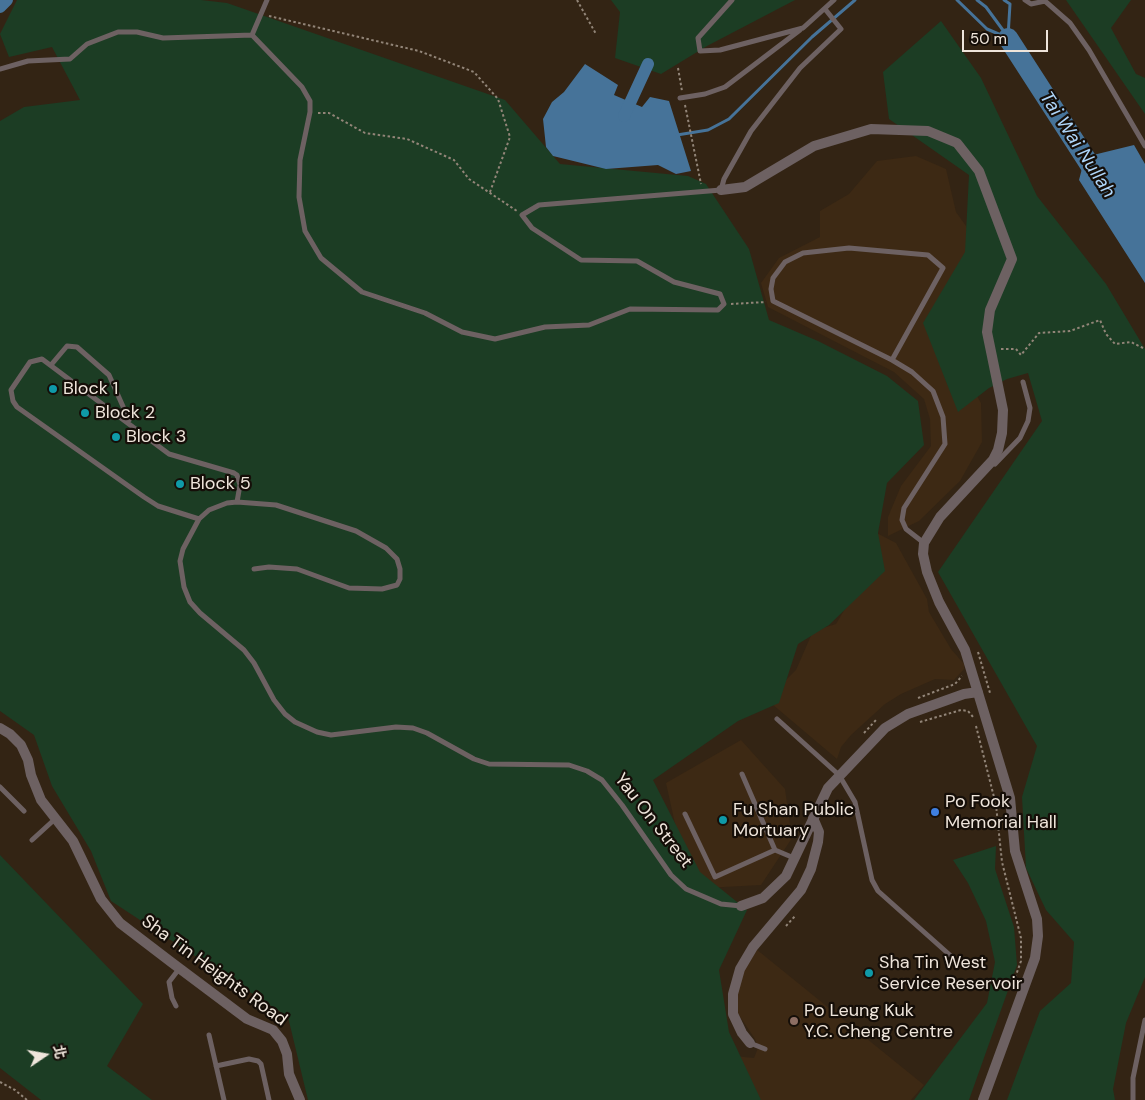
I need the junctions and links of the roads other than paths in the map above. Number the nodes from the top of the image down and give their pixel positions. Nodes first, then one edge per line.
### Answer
1 (266, 0) edge
2 (732, 0) edge
3 (834, 0) edge
4 (1025, 0) edge
5 (826, 9) junction
6 (803, 28) junction
7 (252, 35) junction
8 (0, 69) edge
9 (680, 98) dead end
10 (1145, 146) edge
11 (721, 190) junction
12 (892, 360) junction
13 (51, 365) junction
14 (1023, 382) dead end
15 (129, 422) junction
16 (968, 488) junction
17 (237, 502) junction
18 (199, 519) junction
19 (924, 543) junction
20 (254, 569) dead end
21 (978, 692) junction
22 (777, 719) dead end
23 (0, 728) edge
24 (742, 774) dead end
25 (839, 774) junction
26 (0, 787) edge
27 (24, 811) dead end
28 (685, 814) dead end
29 (813, 818) junction
30 (55, 819) junction
31 (32, 840) dead end
32 (775, 850) junction
33 (794, 858) junction
34 (741, 906) joint
35 (961, 966) dead end
36 (179, 968) junction
37 (176, 1006) dead end
38 (1145, 1020) edge
39 (209, 1035) dead end
40 (750, 1043) joint
41 (765, 1049) dead end
42 (216, 1066) junction
43 (224, 1100) edge
44 (269, 1100) edge
45 (300, 1100) edge
46 (983, 1100) edge
47 (1133, 1100) edge

1 - 7 lane
2 - 6 lane
3 - 5 lane
4 - 10 lane
5 - 6 lane
5 - 11 lane
6 - 9 lane
7 - 8 lane
7 - 11 lane
11 - 16 street
12 - 12 lane
12 - 19 lane
13 - 15 lane
13 - 15 lane
13 - 18 lane
14 - 16 lane
15 - 17 lane
16 - 19 street
17 - 18 lane
17 - 20 lane
18 - 34 lane, Yau On Street
19 - 21 street
21 - 25 street, Yau On Street
21 - 46 street
22 - 25 lane
23 - 30 street, Sha Tin Heights Road
24 - 32 lane
25 - 29 street, Yau On Street
25 - 35 lane
26 - 27 lane
28 - 32 lane
29 - 33 street, Yau On Street
29 - 40 street
30 - 31 lane
30 - 36 street, Sha Tin Heights Road
32 - 33 lane
33 - 34 street, Yau On Street
36 - 37 lane
36 - 45 street, Sha Tin Heights Road
38 - 47 lane
39 - 42 lane
40 - 41 lane
42 - 43 lane
42 - 44 lane

